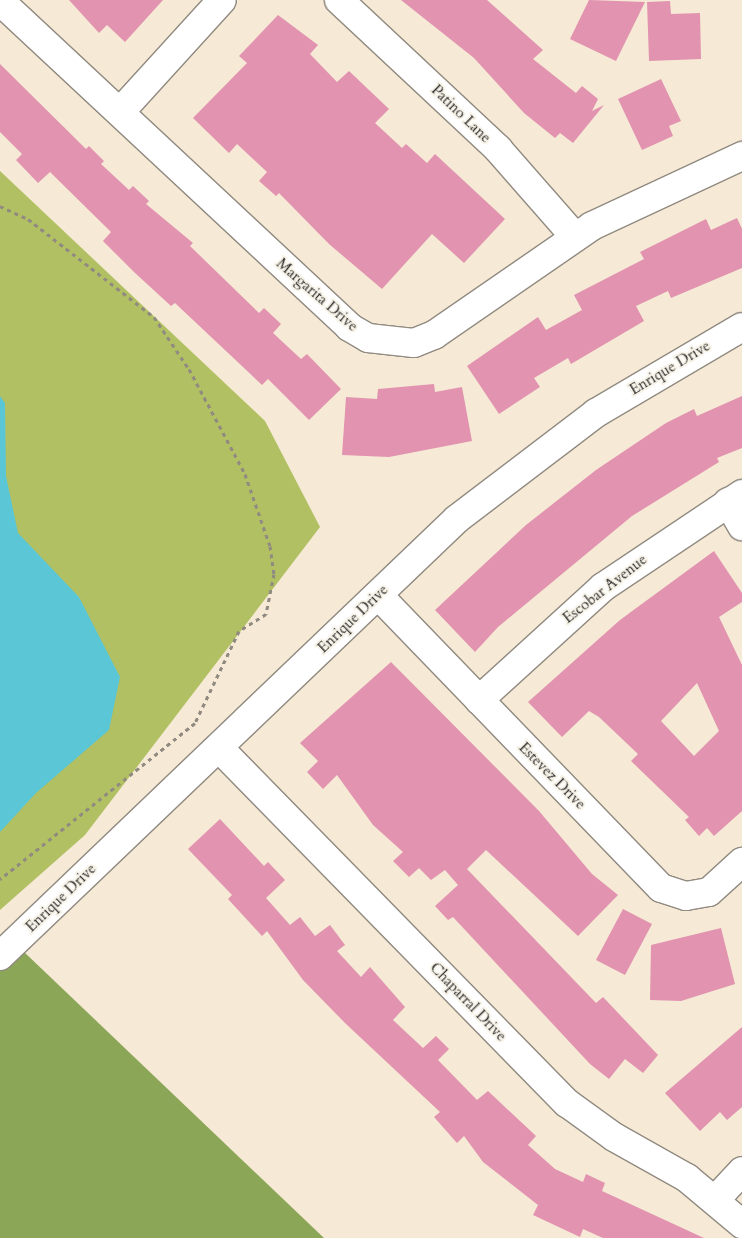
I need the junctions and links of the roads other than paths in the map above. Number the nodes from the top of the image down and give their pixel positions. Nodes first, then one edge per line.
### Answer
1 (222, 0) edge
2 (339, 0) edge
3 (0, 1) edge
4 (120, 112) junction
5 (742, 156) edge
6 (575, 237) junction
7 (742, 327) edge
8 (735, 498) edge
9 (742, 526) edge
10 (378, 595) junction
11 (479, 700) junction
12 (220, 749) junction
13 (742, 862) edge
14 (0, 956) edge
15 (742, 1171) edge
16 (716, 1199) junction
17 (742, 1224) edge

1 - 4 street
2 - 6 street, Patino Lane
3 - 4 street, Margarita Drive
4 - 6 street, Margarita Drive
5 - 6 street, Margarita Drive
7 - 10 street, Enrique Drive
8 - 9 street
8 - 11 street, Escobar Avenue
10 - 11 street, Estevez Drive
10 - 12 street, Enrique Drive
11 - 13 street, Estevez Drive
12 - 14 street, Enrique Drive
12 - 16 street, Chaparral Drive
15 - 16 street
16 - 17 street, Chaparral Drive

